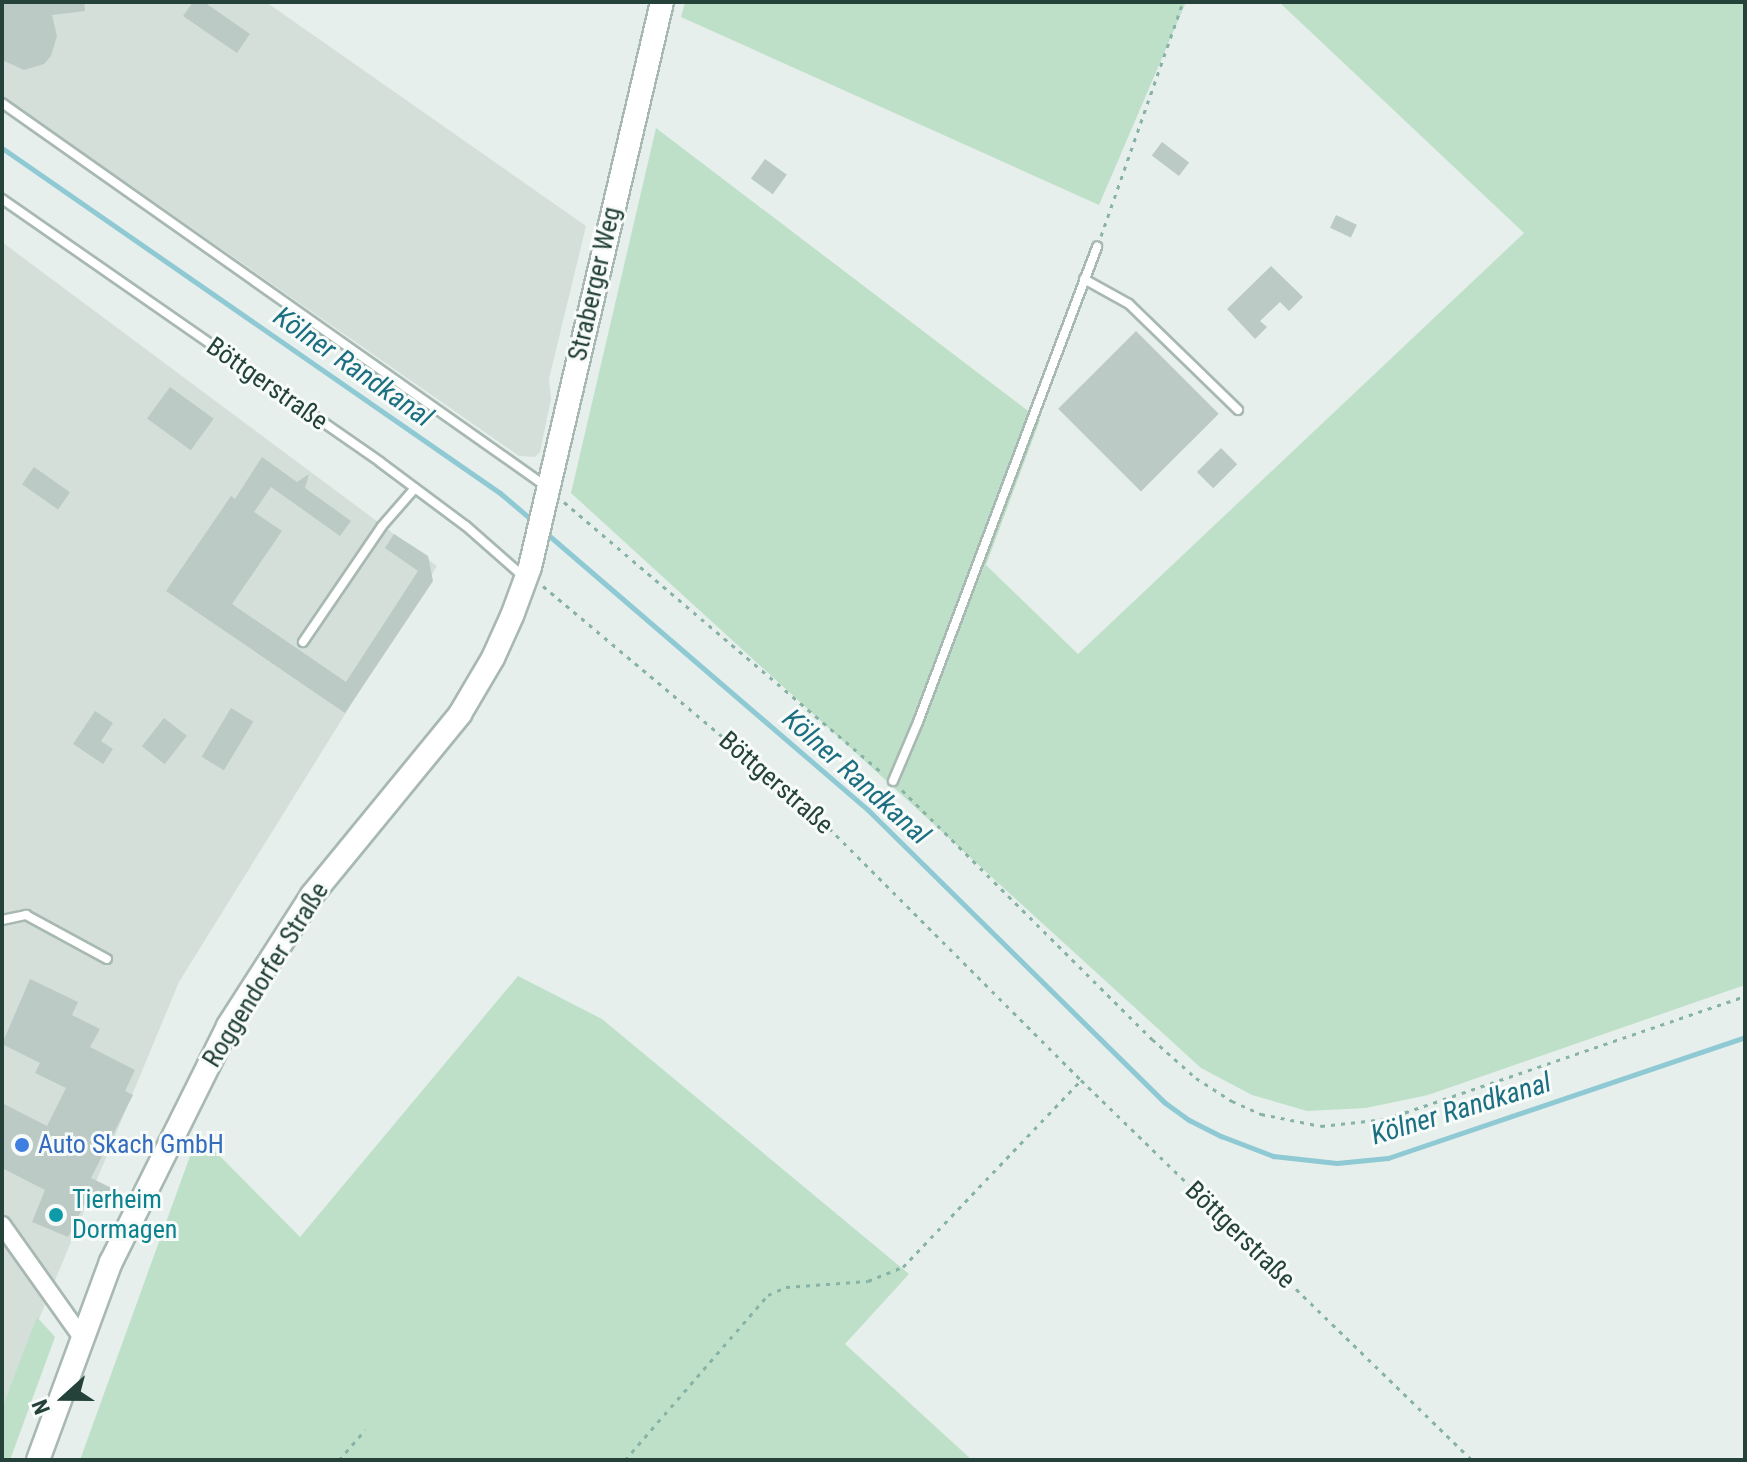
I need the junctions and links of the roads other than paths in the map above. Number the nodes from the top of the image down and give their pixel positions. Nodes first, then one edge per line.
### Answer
1 (662, 2) edge
2 (2, 103) edge
3 (2, 199) edge
4 (1097, 247) road end
5 (1084, 279) junction
6 (1238, 410) dead end
7 (415, 488) junction
8 (546, 492) junction
9 (528, 573) junction
10 (303, 642) dead end
11 (893, 781) road end
12 (2, 920) edge
13 (107, 959) dead end
14 (2, 1225) edge
15 (83, 1339) junction
16 (38, 1460) edge

1 - 8 main road, Straberger Weg
2 - 8 lane
3 - 7 lane, Böttgerstraße
4 - 5 lane
5 - 6 lane
5 - 11 lane
7 - 9 lane, Böttgerstraße
7 - 10 lane
8 - 9 main road, Straberger Weg
9 - 15 main road, Roggendorfer Straße
12 - 13 lane
14 - 15 street
15 - 16 main road, Roggendorfer Straße

